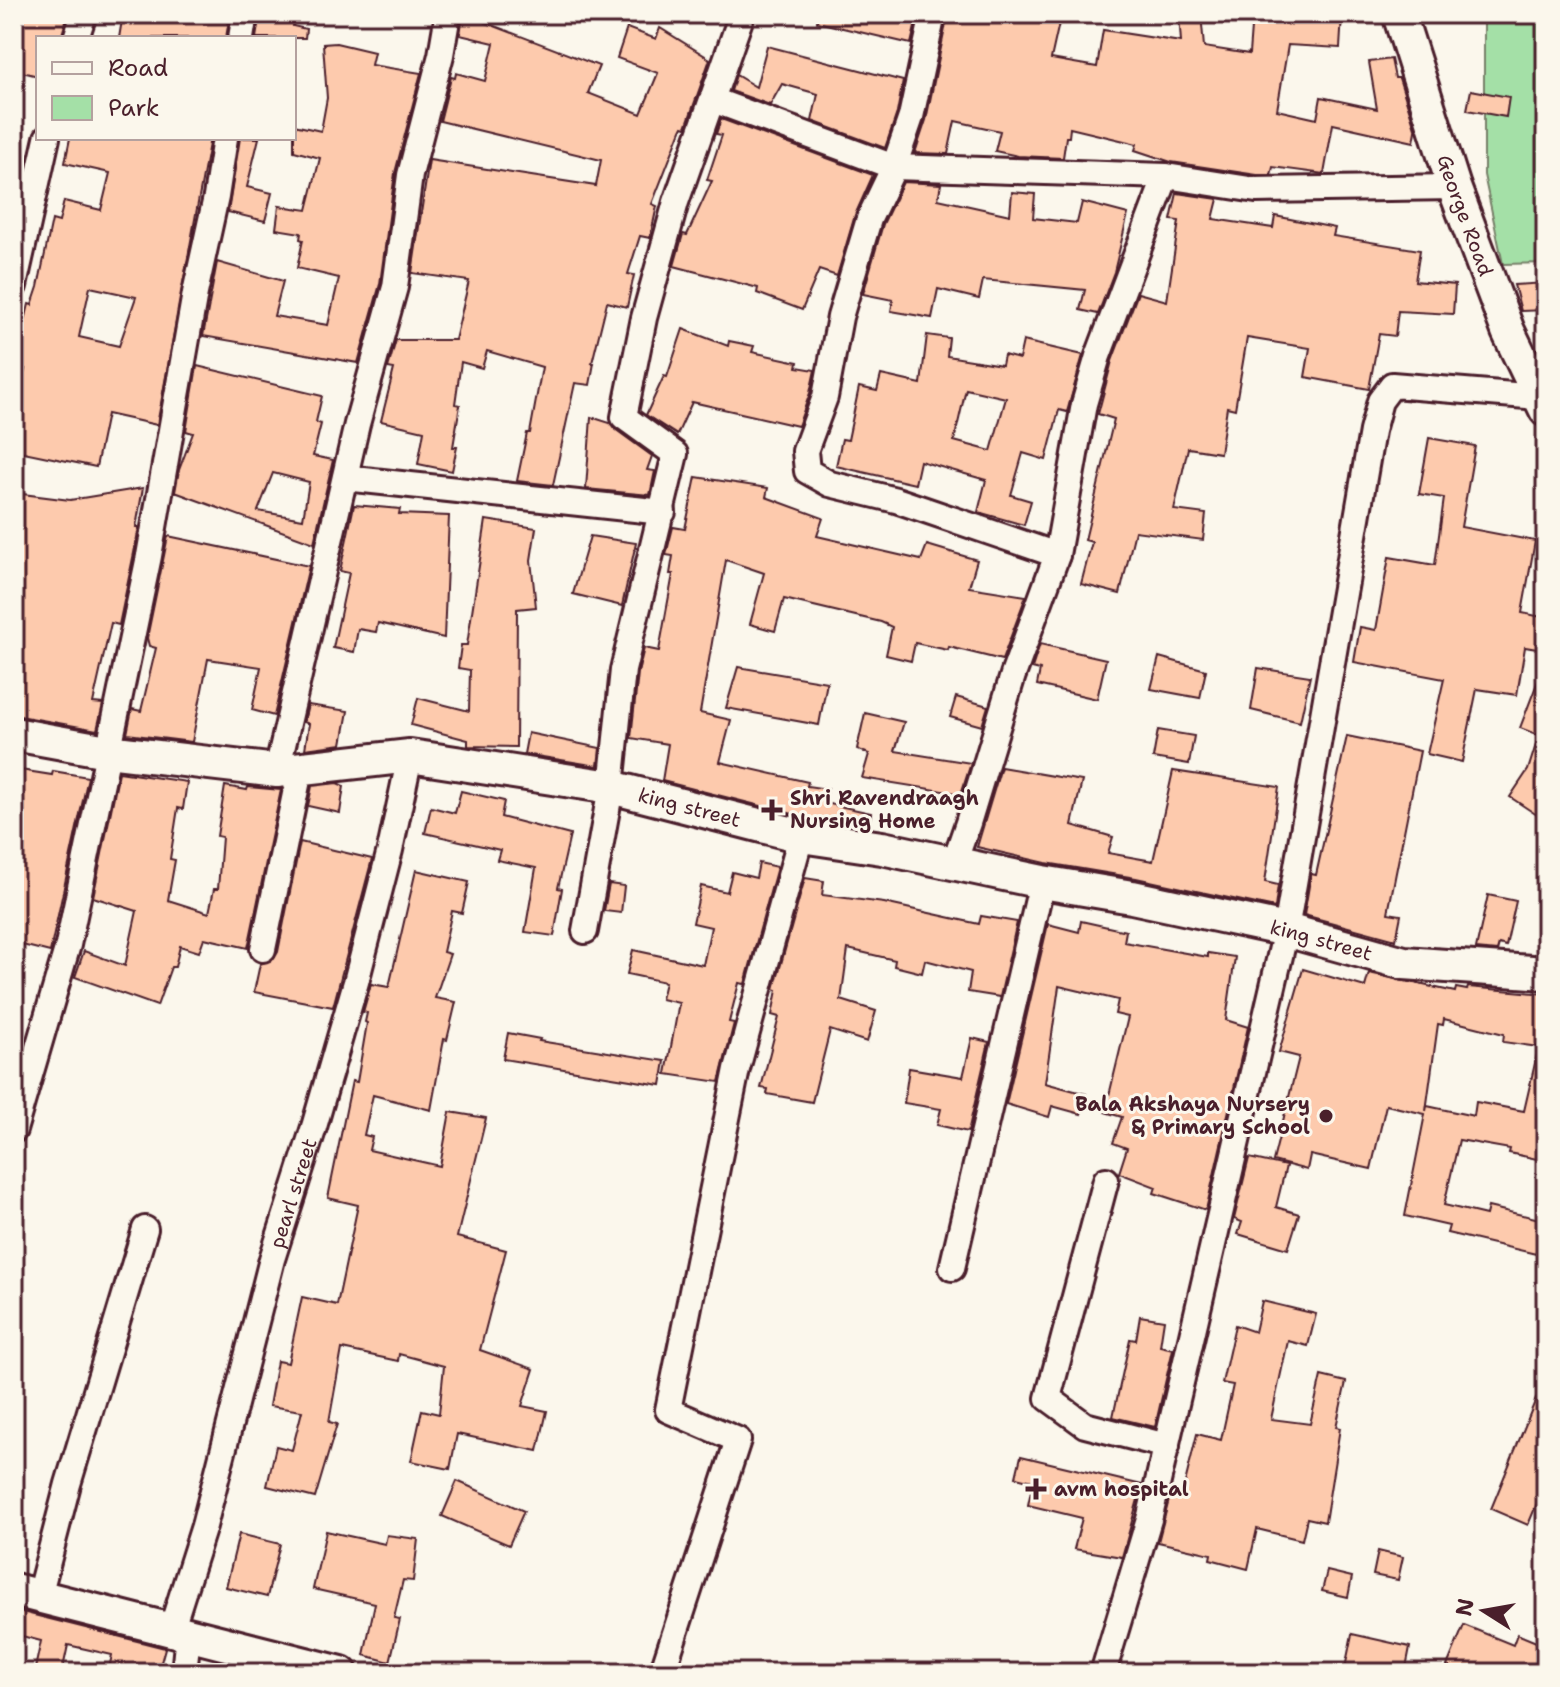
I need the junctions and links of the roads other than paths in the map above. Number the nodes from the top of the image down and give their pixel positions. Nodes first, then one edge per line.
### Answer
1 (84, 14) edge
2 (245, 14) edge
3 (448, 14) edge
4 (742, 14) edge
5 (933, 14) edge
6 (1399, 14) edge
7 (77, 36) edge
8 (241, 36) edge
9 (713, 100) junction
10 (47, 140) edge
11 (225, 140) edge
12 (894, 167) junction
13 (1166, 176) junction
14 (1454, 187) junction
15 (14, 286) edge
16 (1542, 404) edge
17 (345, 478) junction
18 (663, 512) junction
19 (1057, 555) junction
20 (14, 734) edge
21 (107, 751) junction
22 (410, 756) junction
23 (288, 771) junction
24 (611, 787) junction
25 (801, 836) junction
26 (954, 863) junction
27 (1042, 882) junction
28 (1286, 930) junction
29 (585, 931) dead end
30 (263, 949) dead end
31 (1546, 973) edge
32 (14, 1130) edge
33 (1106, 1180) dead end
34 (145, 1229) dead end
35 (952, 1268) dead end
36 (1167, 1446) junction
37 (27, 1593) edge
38 (180, 1632) junction
39 (184, 1673) edge
40 (341, 1673) edge
41 (662, 1673) edge
42 (1103, 1673) edge

1 - 7 street
2 - 8 street
3 - 17 street
4 - 9 street
5 - 12 street
6 - 14 street, George Road
9 - 12 street
9 - 18 street
10 - 15 street
11 - 21 street
12 - 13 street
12 - 19 street
13 - 14 street
13 - 19 street
14 - 16 street, George Road
16 - 28 street
17 - 18 street
17 - 23 street
18 - 24 street
19 - 26 street
20 - 21 street, king street
21 - 23 street, king street
21 - 32 street
22 - 23 street, king street
22 - 24 street, king street
22 - 38 street, pearl street
23 - 30 street
24 - 25 street, king street
24 - 29 street
25 - 26 street, king street
25 - 41 street
26 - 27 street, king street
27 - 28 street, king street
27 - 35 street
28 - 31 street, king street
28 - 36 street
33 - 36 street
34 - 37 street
36 - 42 street
37 - 38 street
38 - 39 street, pearl street
38 - 40 street

